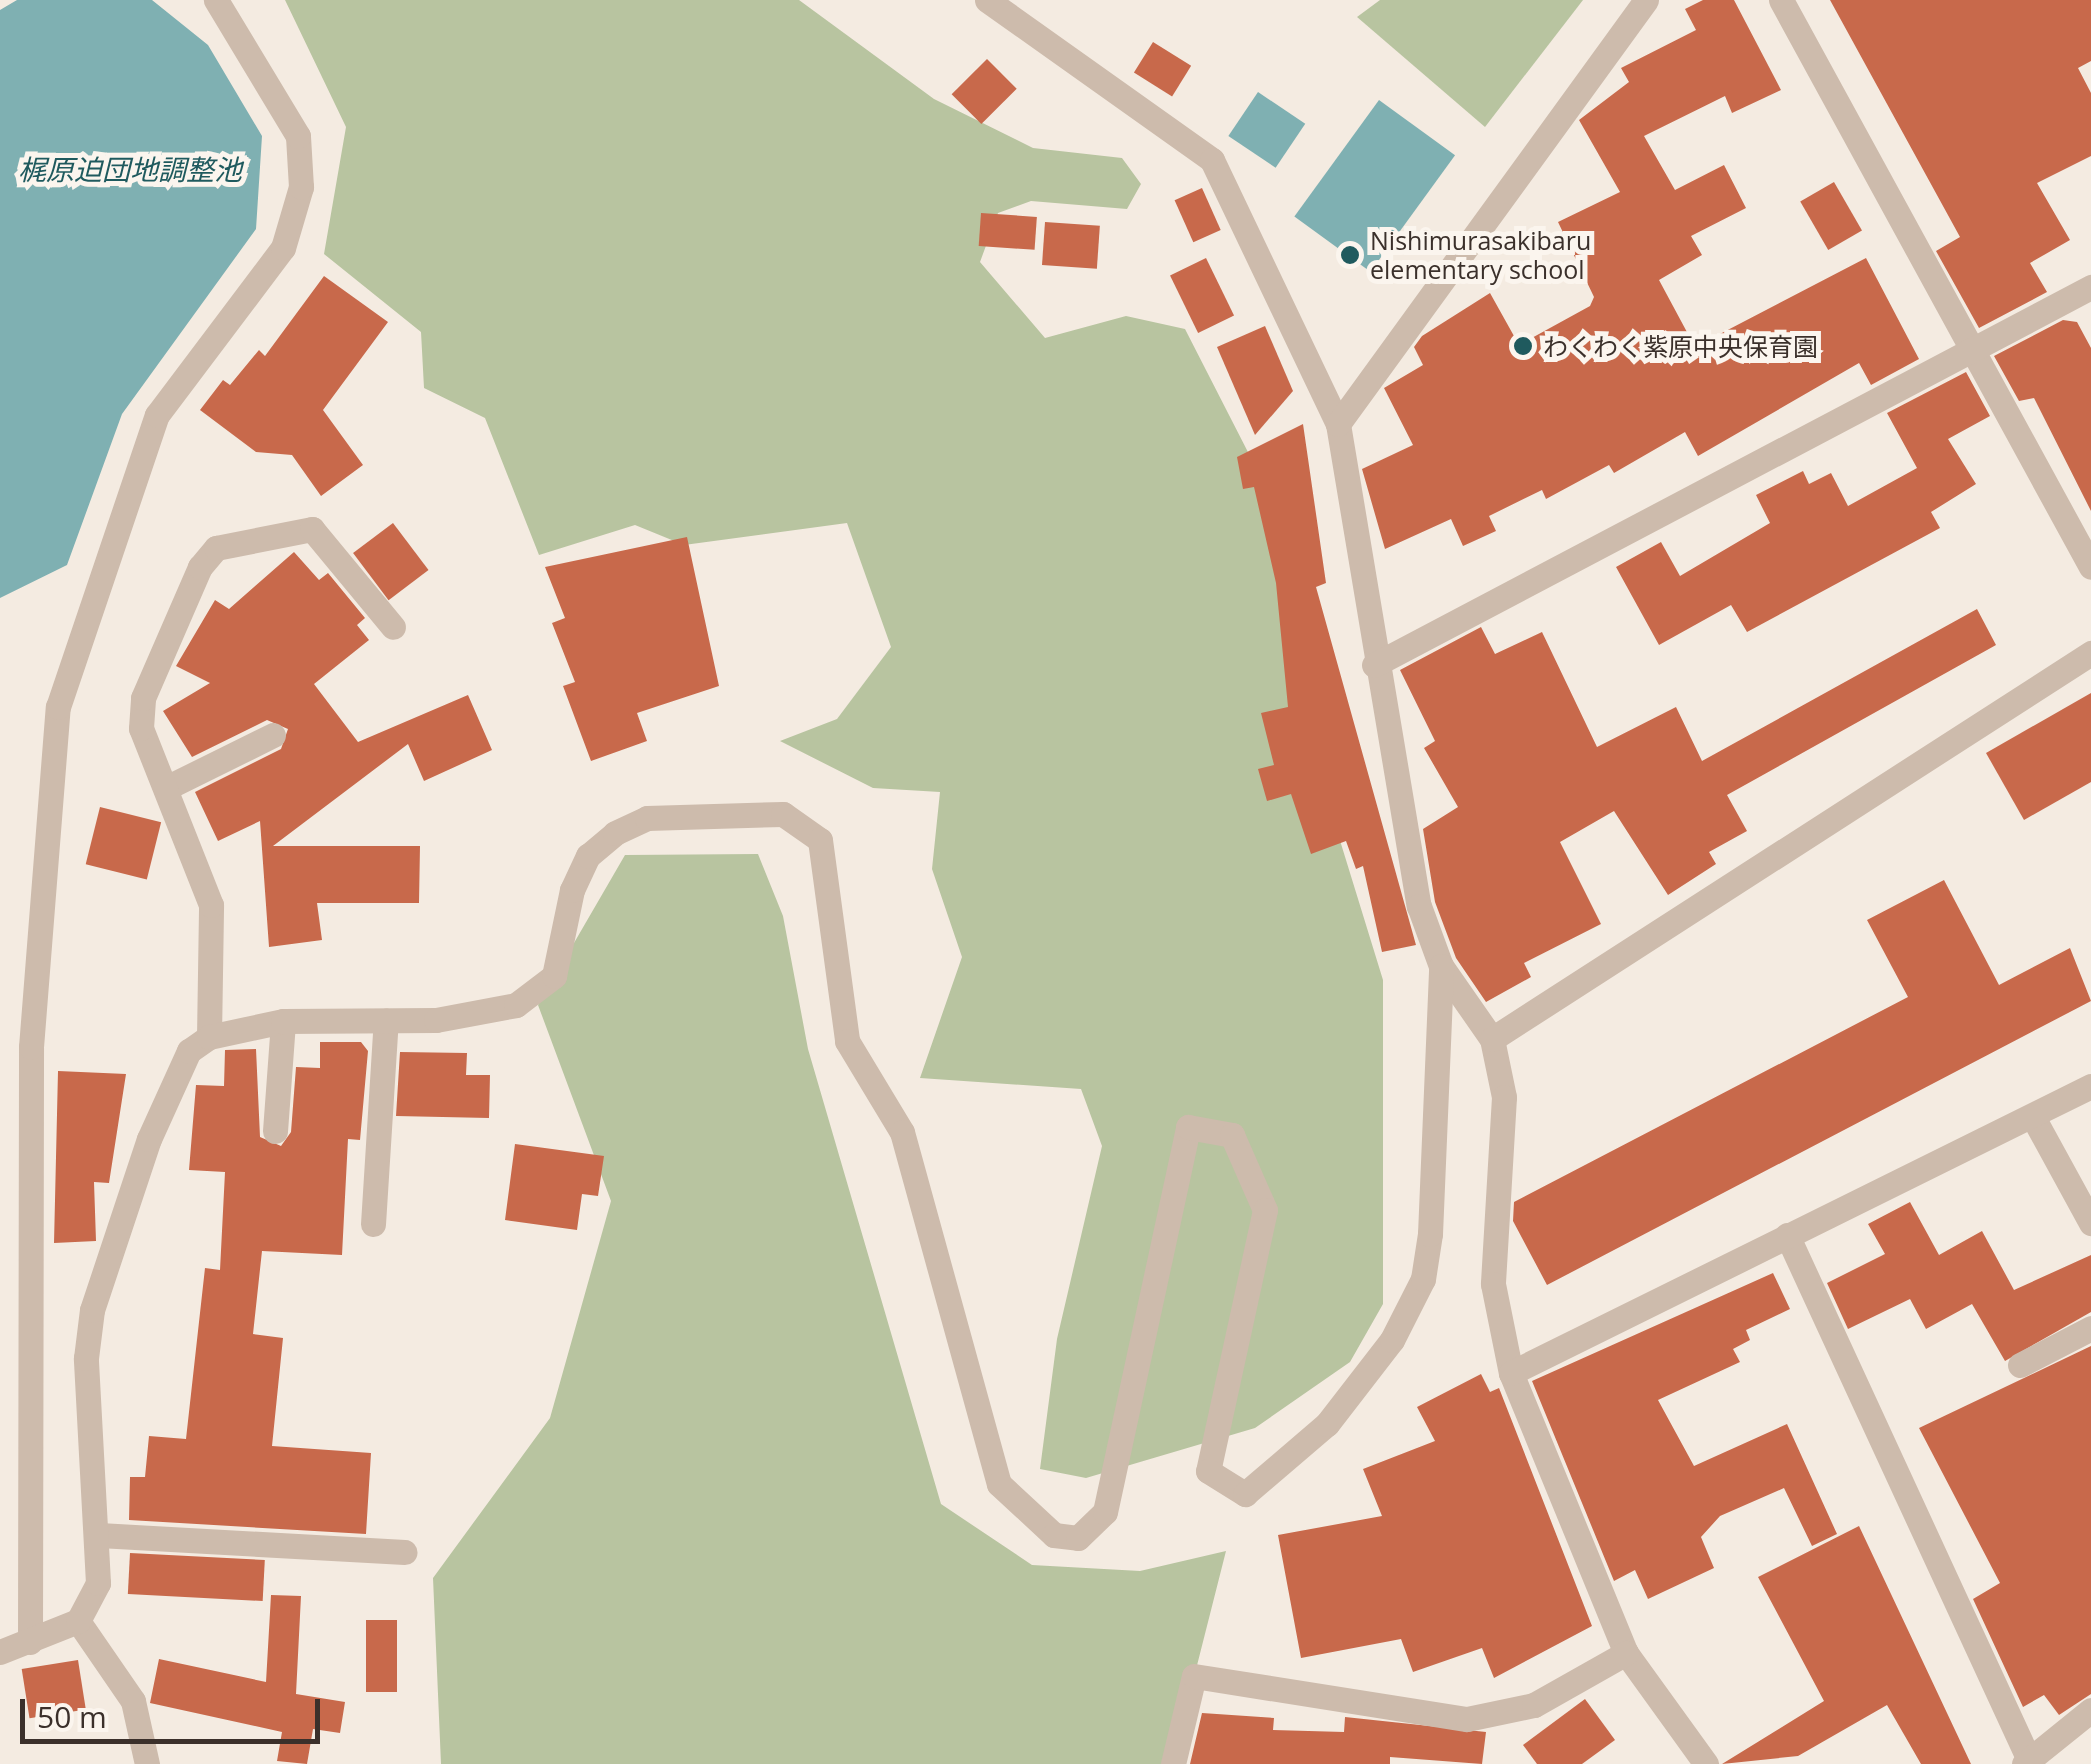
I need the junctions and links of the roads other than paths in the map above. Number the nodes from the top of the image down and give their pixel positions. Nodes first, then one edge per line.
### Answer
1 (216, 0) edge
2 (987, 0) edge
3 (1646, 0) edge
4 (1781, 0) edge
5 (2091, 287) edge
6 (1971, 350) junction
7 (1338, 424) junction
8 (2091, 567) edge
9 (392, 626) dead end
10 (2091, 653) edge
11 (1374, 665) junction
12 (272, 736) dead end
13 (168, 787) junction
14 (1441, 966) junction
15 (386, 1020) junction
16 (283, 1021) junction
17 (209, 1037) junction
18 (1492, 1040) junction
19 (2091, 1086) edge
20 (2034, 1117) junction
21 (275, 1130) dead end
22 (2091, 1223) edge
23 (373, 1224) dead end
24 (1787, 1235) junction
25 (2091, 1328) edge
26 (2020, 1365) dead end
27 (1511, 1373) junction
28 (99, 1535) junction
29 (405, 1552) dead end
30 (78, 1620) junction
31 (30, 1642) junction
32 (0, 1652) edge
33 (1626, 1653) junction
34 (2091, 1710) edge
35 (2026, 1762) edge
36 (147, 1764) edge
37 (1174, 1764) edge
38 (1706, 1764) edge

1 - 31 street
2 - 7 street
3 - 7 street
4 - 6 street
5 - 6 street
6 - 8 street
6 - 11 street
7 - 11 street
9 - 13 street
10 - 18 street
11 - 14 street
12 - 13 street
13 - 17 street
14 - 15 street
14 - 18 street
15 - 16 street
15 - 23 street
16 - 17 street
16 - 21 street
17 - 28 street
18 - 27 street
19 - 20 street
20 - 22 street
20 - 24 street
24 - 27 street
24 - 35 street
25 - 26 street
27 - 33 street
28 - 29 street
28 - 30 street
30 - 31 street
30 - 36 street
31 - 32 street
33 - 37 street
33 - 38 street
34 - 35 street

